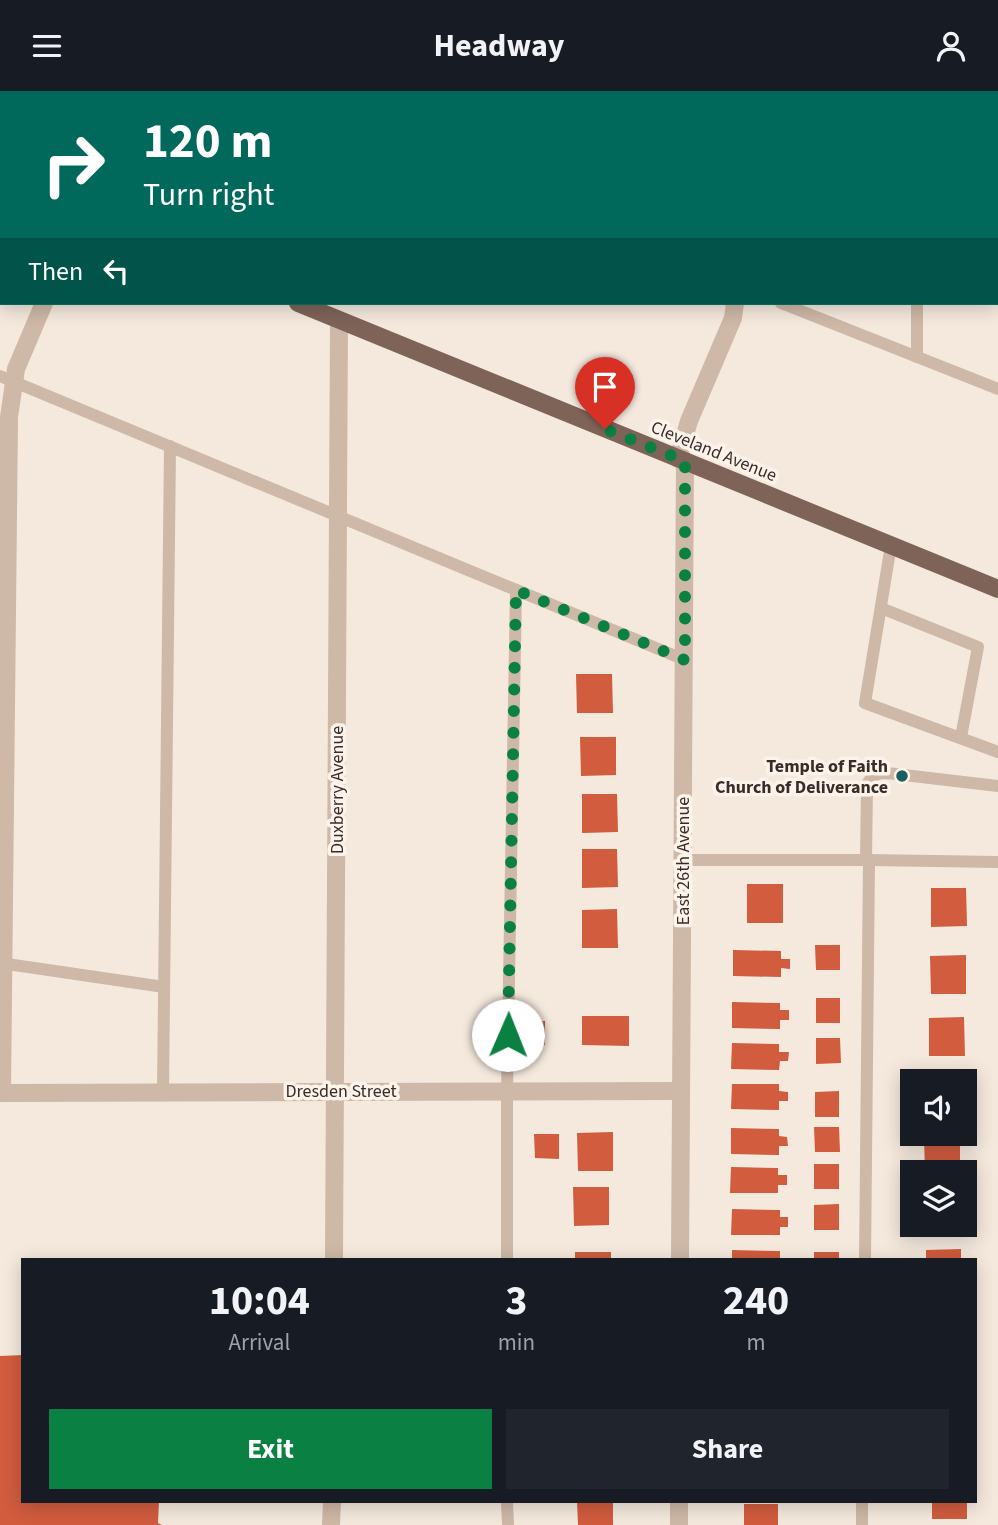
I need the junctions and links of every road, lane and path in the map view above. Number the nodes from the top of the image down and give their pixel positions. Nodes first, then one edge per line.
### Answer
1 (43, 305) edge
2 (305, 305) edge
3 (735, 305) edge
4 (786, 305) edge
5 (917, 305) edge
6 (329, 312) edge
7 (917, 356) junction
8 (7, 379) edge
9 (998, 389) edge
10 (170, 446) junction
11 (682, 460) junction
12 (338, 516) junction
13 (891, 545) junction
14 (998, 589) edge
15 (516, 590) junction
16 (881, 608) junction
17 (685, 660) junction
18 (961, 737) junction
19 (998, 752) edge
20 (998, 786) edge
21 (683, 860) junction
22 (867, 860) junction
23 (998, 862) edge
24 (1, 963) edge
25 (164, 987) junction
26 (335, 1091) junction
27 (507, 1091) junction
28 (681, 1091) junction
29 (163, 1092) junction
30 (1, 1093) edge
31 (334, 1258) edge
32 (507, 1258) edge
33 (680, 1258) edge
34 (865, 1258) edge
35 (332, 1503) edge
36 (508, 1503) edge
37 (680, 1503) edge
38 (862, 1503) edge
39 (331, 1525) edge
40 (508, 1525) edge
41 (679, 1525) edge
42 (862, 1525) edge

1 - 8 street
2 - 6 main road, Cleveland Avenue
3 - 11 street, East 26th Avenue
4 - 7 lane
5 - 7 lane
6 - 11 main road, Cleveland Avenue
6 - 12 street, Duxberry Avenue
7 - 9 lane
8 - 10 lane
8 - 24 street
10 - 12 lane
10 - 25 lane
11 - 13 main road, Cleveland Avenue
11 - 17 street, East 26th Avenue
12 - 15 lane
12 - 26 street, Duxberry Avenue
13 - 14 main road, Cleveland Avenue
13 - 16 lane
15 - 17 lane
15 - 27 lane
16 - 18 lane
16 - 18 lane
17 - 21 street, East 26th Avenue
18 - 19 lane
20 - 22 lane
21 - 22 lane
21 - 28 street, East 26th Avenue
22 - 23 lane
22 - 34 lane
24 - 25 lane
24 - 30 street
25 - 29 lane
26 - 27 street, Dresden Street
26 - 29 street, Dresden Street
26 - 31 street, Duxberry Avenue
27 - 28 street, Dresden Street
27 - 32 lane
28 - 33 street, East 26th Avenue
29 - 30 street, Dresden Street
35 - 39 street
36 - 40 lane
37 - 41 street
38 - 42 lane

